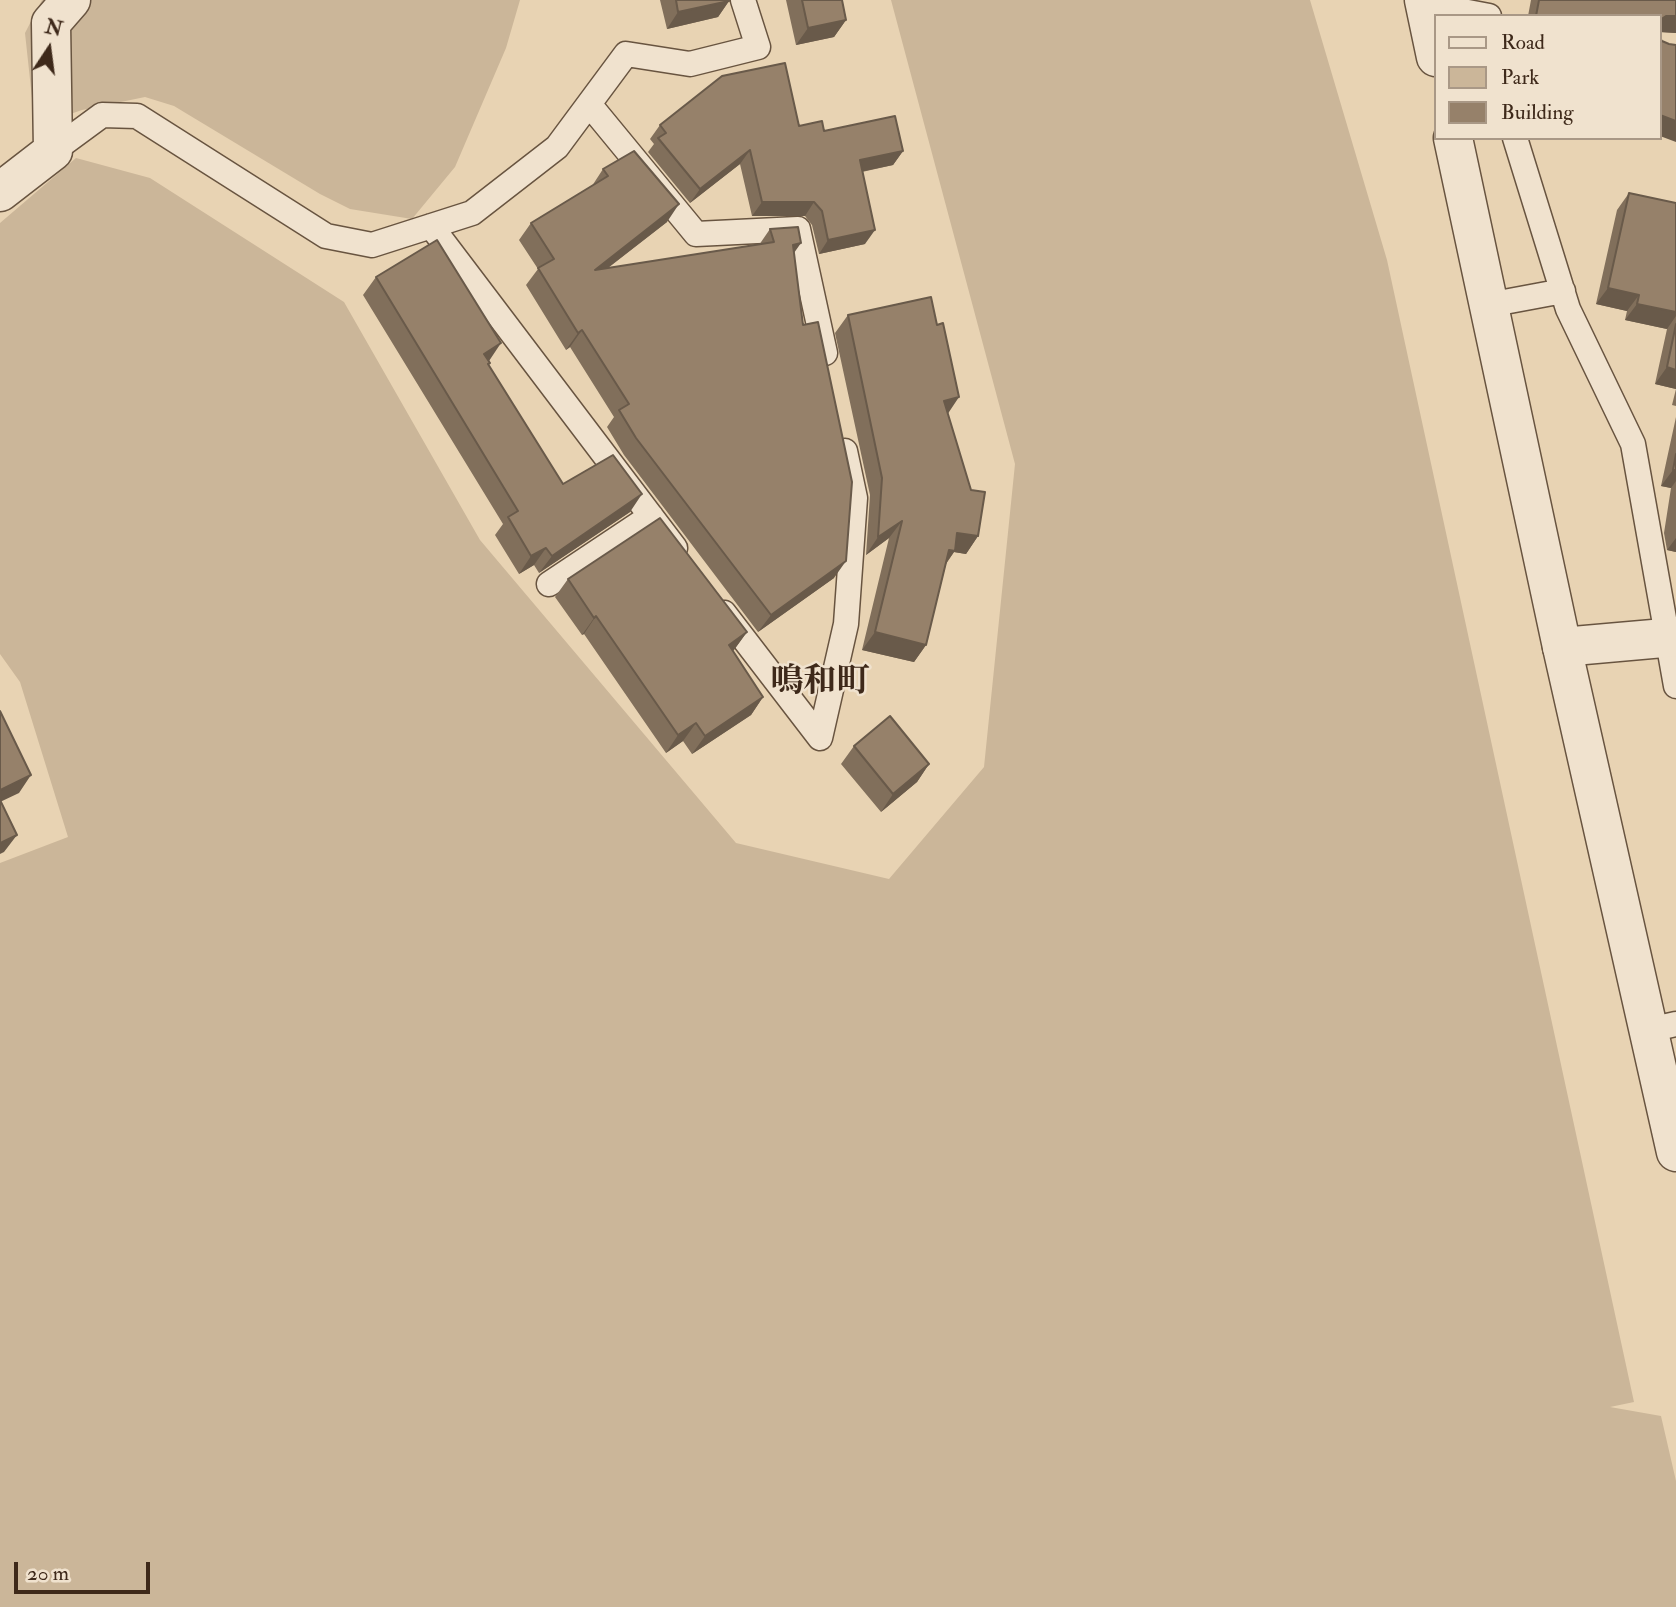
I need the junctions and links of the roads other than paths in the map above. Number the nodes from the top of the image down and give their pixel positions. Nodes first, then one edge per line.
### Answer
1 (71, 0) edge
2 (743, 0) edge
3 (1424, 2) edge
4 (1477, 14) edge
5 (1434, 48) edge
6 (589, 104) junction
7 (1453, 140) edge
8 (1516, 140) edge
9 (53, 151) junction
10 (0, 192) edge
11 (431, 226) junction
12 (1563, 291) junction
13 (1488, 305) junction
14 (830, 377) edge
15 (841, 431) edge
16 (651, 516) junction
17 (693, 572) edge
18 (549, 584) dead end
19 (710, 594) edge
20 (1672, 637) edge
21 (1562, 647) junction
22 (1676, 686) edge
23 (1662, 1027) edge
24 (1674, 1132) edge

1 - 9 street
2 - 6 lane
3 - 4 lane
3 - 5 street
6 - 11 lane
6 - 14 lane
7 - 13 street
8 - 12 lane
9 - 10 street
9 - 11 lane
11 - 16 lane
12 - 13 lane
12 - 20 lane
13 - 21 street
15 - 19 lane
16 - 17 lane
16 - 18 lane
20 - 21 street
20 - 22 lane
21 - 23 street
23 - 24 street

